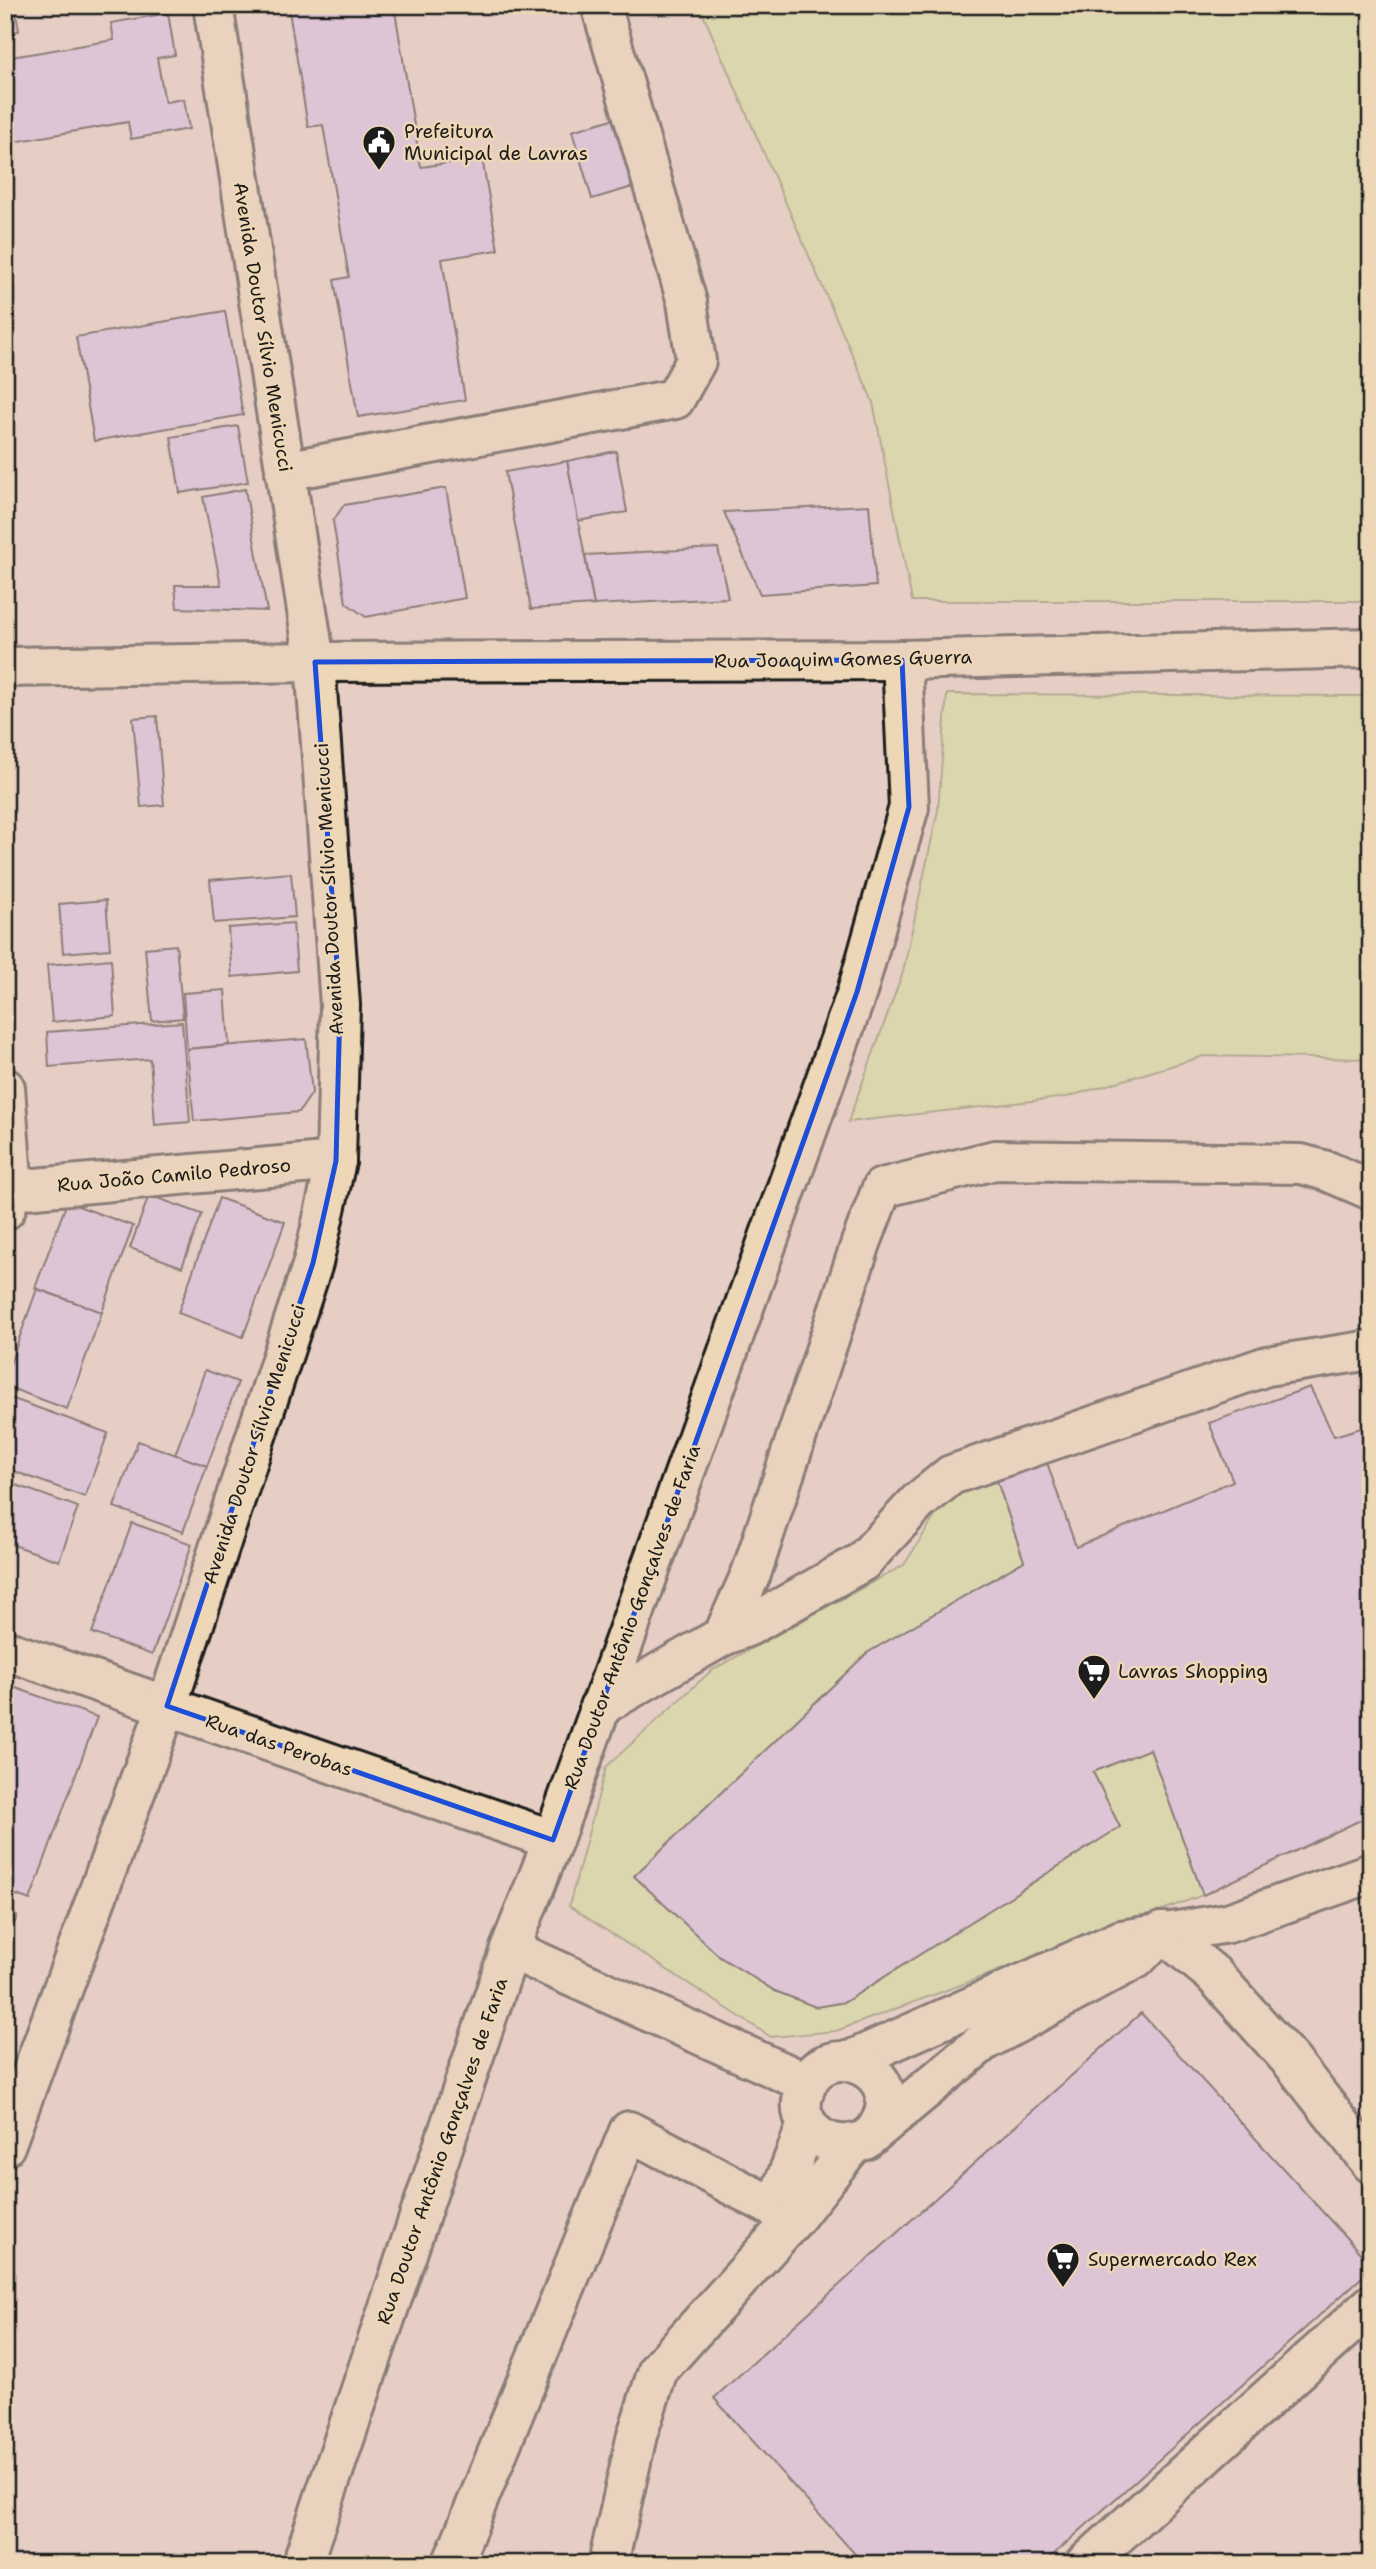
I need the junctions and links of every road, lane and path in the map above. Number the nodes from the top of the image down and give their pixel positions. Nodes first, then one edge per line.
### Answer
1 (213, 5) edge
2 (601, 5) edge
3 (285, 471) junction
4 (1371, 648) edge
5 (902, 660) junction
6 (315, 662) junction
7 (5, 667) edge
8 (5, 1088) edge
9 (336, 1161) junction
10 (1371, 1190) edge
11 (9, 1200) edge
12 (1371, 1350) edge
13 (723, 1636) junction
14 (5, 1650) edge
15 (167, 1706) junction
16 (599, 1707) junction
17 (553, 1840) junction
18 (1371, 1872) edge
19 (1162, 1932) junction
20 (510, 1949) junction
21 (849, 2062) junction
22 (807, 2083) junction
23 (807, 2124) junction
24 (864, 2138) junction
25 (5, 2146) edge
26 (1371, 2163) edge
27 (1371, 2305) edge
28 (302, 2564) edge
29 (452, 2564) edge
30 (608, 2564) edge
31 (1086, 2564) edge

1 - 3 street, Avenida Doutor Sílvio Menicucci
2 - 3 street
3 - 6 street, Avenida Doutor Sílvio Menicucci
4 - 5 street, Rua Joaquim Gomes Guerra
5 - 6 street, Rua Joaquim Gomes Guerra
5 - 16 street, Rua Doutor Antônio Gonçalves de Faria
6 - 7 street, Rua Joaquim Gomes Guerra
6 - 9 street, Avenida Doutor Sílvio Menicucci
8 - 11 street
9 - 11 street, Rua João Camilo Pedroso
9 - 15 street, Avenida Doutor Sílvio Menicucci
10 - 13 street
12 - 13 street
13 - 16 street
14 - 15 street, Rua das Perobas
15 - 17 street, Rua das Perobas
15 - 25 street, Avenida Doutor Sílvio Menicucci
16 - 17 street, Rua Doutor Antônio Gonçalves de Faria
17 - 20 street, Rua Doutor Antônio Gonçalves de Faria
18 - 19 street
19 - 21 street
19 - 24 street
19 - 26 street
20 - 22 street
20 - 28 street, Rua Doutor Antônio Gonçalves de Faria
21 - 22 street
21 - 24 street
22 - 23 street
23 - 24 street
23 - 29 street
24 - 30 street
27 - 31 street

